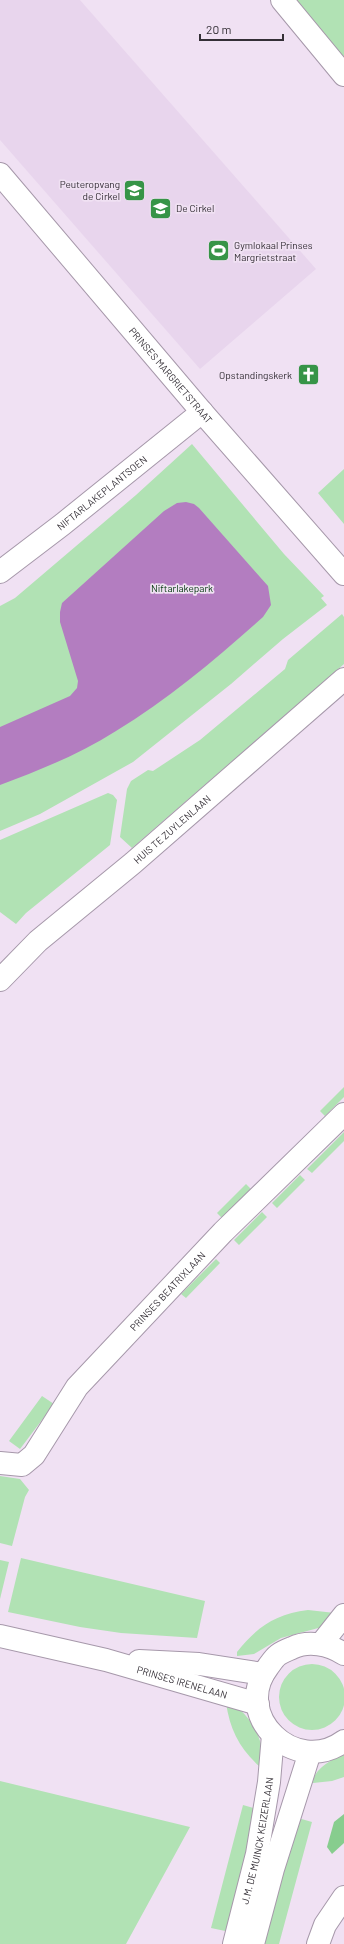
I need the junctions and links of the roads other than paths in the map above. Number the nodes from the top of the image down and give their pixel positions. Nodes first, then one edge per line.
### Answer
1 (282, 0) edge
2 (344, 75) edge
3 (0, 174) edge
4 (202, 412) junction
5 (0, 572) edge
6 (344, 574) edge
7 (344, 680) edge
8 (0, 980) edge
9 (344, 1114) edge
10 (0, 1464) edge
11 (344, 1615) edge
12 (0, 1636) edge
13 (321, 1644) junction
14 (344, 1654) edge
15 (106, 1660) junction
16 (263, 1674) junction
17 (258, 1704) junction
18 (273, 1735) junction
19 (344, 1741) edge
20 (310, 1752) junction
21 (344, 1897) edge
22 (234, 1944) edge
23 (253, 1944) edge
24 (318, 1944) edge

1 - 2 street
3 - 4 street, PRINSES MARGRIETSTRAAT
4 - 5 street, NIFTARLAKEPLANTSOEN
4 - 6 street, PRINSES MARGRIETSTRAAT
7 - 8 street, HUIS TE ZUYLENLAAN
9 - 10 street, PRINSES BEATRIXLAAN
11 - 13 street
12 - 15 street, PRINSES IRENELAAN
13 - 14 street
13 - 16 street
15 - 16 street, PRINSES IRENELAAN
15 - 17 street, PRINSES IRENELAAN
16 - 17 street
17 - 18 street
18 - 20 street
18 - 22 street, J.M. DE MUINCK KEIZERLAAN
19 - 20 street
20 - 23 street, J.M. DE MUINCK KEIZERLAAN
21 - 24 street

